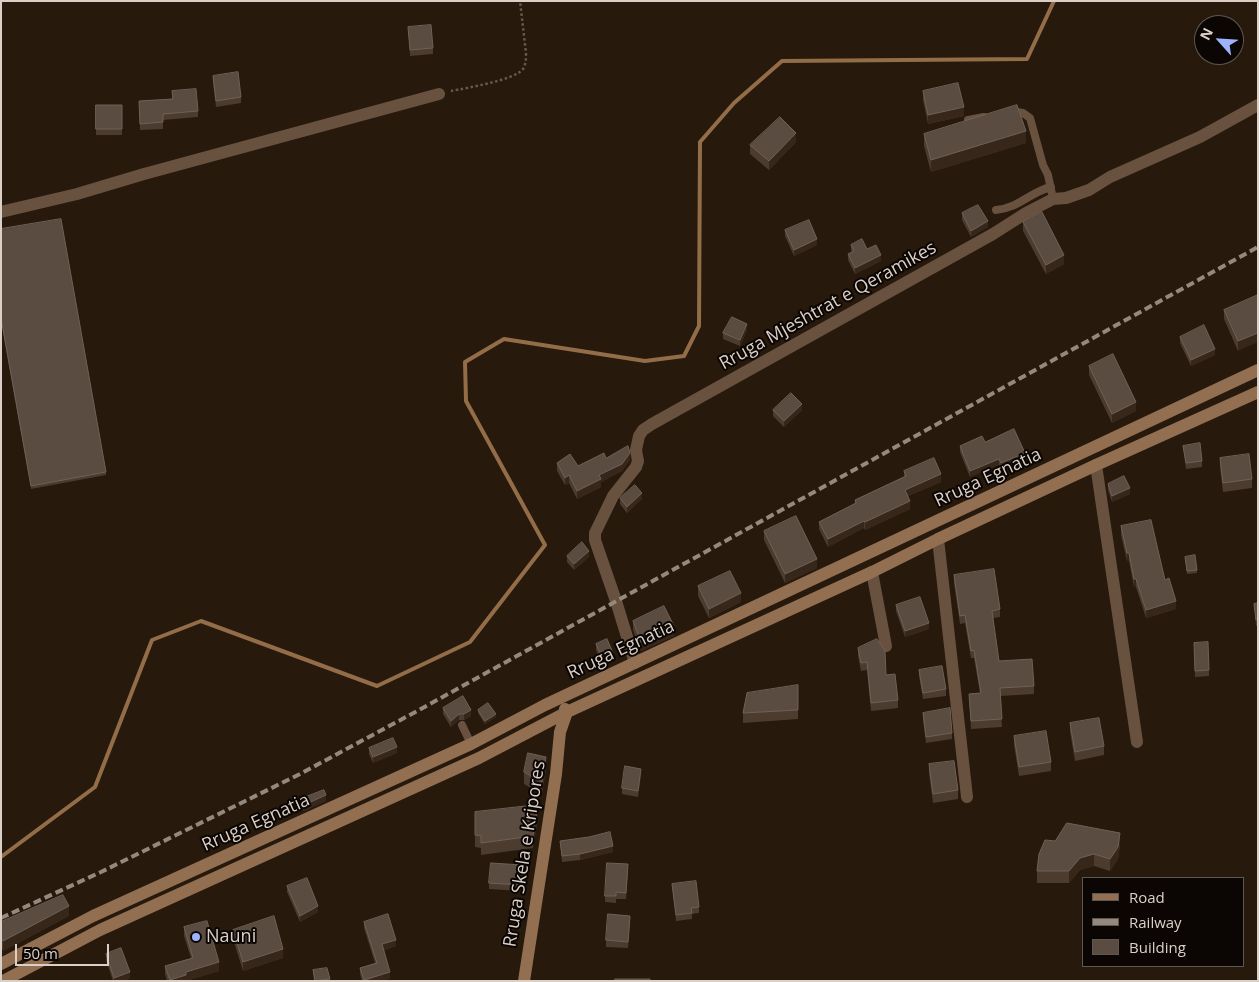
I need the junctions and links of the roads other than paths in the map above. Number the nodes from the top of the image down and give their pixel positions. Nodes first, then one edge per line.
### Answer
1 (440, 94) road end
2 (1258, 105) edge
3 (1004, 113) edge
4 (995, 114) edge
5 (968, 120) edge
6 (1052, 193) junction
7 (996, 210) dead end
8 (1, 212) edge
9 (1258, 370) edge
10 (1258, 392) edge
11 (1096, 465) junction
12 (938, 539) junction
13 (872, 572) junction
14 (886, 646) dead end
15 (635, 663) junction
16 (560, 698) junction
17 (545, 705) junction
18 (566, 712) junction
19 (551, 721) junction
20 (462, 725) dead end
21 (560, 732) junction
22 (1137, 742) dead end
23 (471, 744) junction
24 (967, 797) dead end
25 (1, 964) edge
26 (2, 981) edge
27 (524, 981) edge

1 - 8 street
2 - 6 street, Rruga Mjeshtrat e Qeramikes
3 - 6 lane
4 - 5 lane
6 - 7 lane
6 - 15 street, Rruga Mjeshtrat e Qeramikes
9 - 15 main road, Rruga Egnatia
10 - 11 main road, Rruga Egnatia
11 - 12 main road, Rruga Egnatia
11 - 22 street
12 - 13 main road, Rruga Egnatia
12 - 24 street
13 - 14 street
13 - 18 main road, Rruga Egnatia
15 - 16 main road, Rruga Egnatia
16 - 17 main road, Rruga Egnatia
16 - 18 main road
17 - 19 main road
17 - 23 main road, Rruga Egnatia
18 - 19 main road, Rruga Egnatia
18 - 21 main road, Rruga Skela e Kripores
19 - 21 main road
19 - 26 main road, Rruga Egnatia
20 - 23 lane
21 - 27 main road, Rruga Skela e Kripores
23 - 25 main road, Rruga Egnatia

